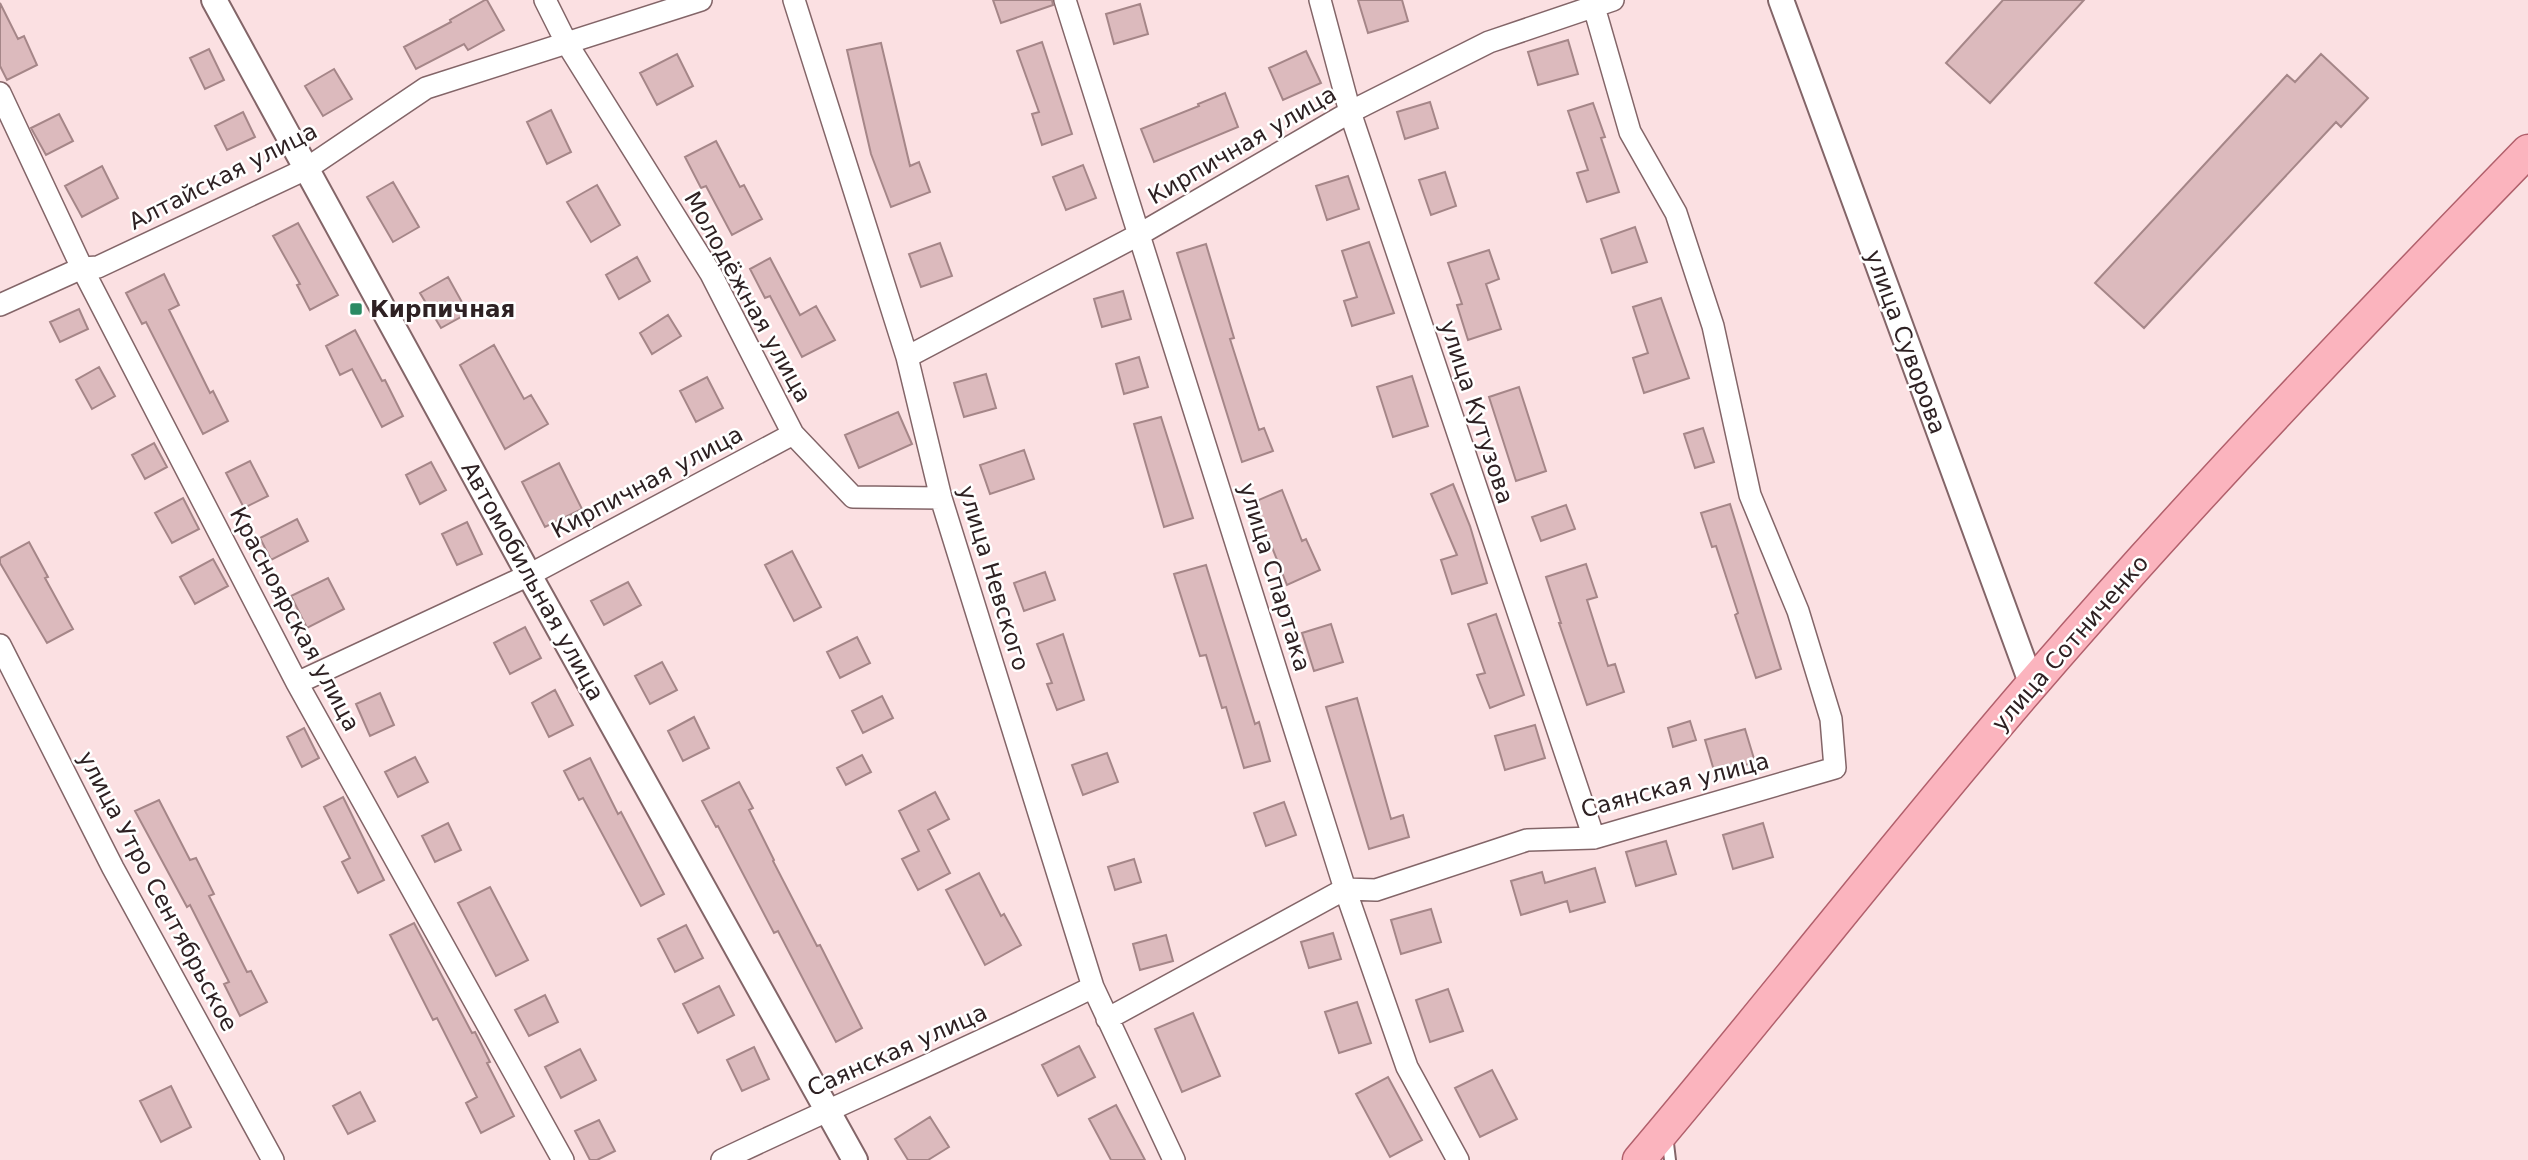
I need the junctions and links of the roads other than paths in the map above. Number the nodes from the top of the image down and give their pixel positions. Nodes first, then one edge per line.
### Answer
1 (214, 0) edge
2 (545, 0) edge
3 (701, 0) edge
4 (794, 0) edge
5 (1065, 0) edge
6 (1320, 0) edge
7 (1781, 0) edge
8 (1600, 2) edge
9 (566, 42) junction
10 (0, 93) edge
11 (1350, 112) junction
12 (2528, 151) edge
13 (306, 169) junction
14 (1140, 234) junction
15 (82, 268) junction
16 (0, 304) edge
17 (907, 357) junction
18 (793, 434) junction
19 (941, 498) junction
20 (529, 575) junction
21 (0, 645) edge
22 (297, 683) junction
23 (2032, 685) junction
24 (1594, 838) junction
25 (1345, 889) junction
26 (1093, 987) junction
27 (1107, 1019) junction
28 (827, 1110) junction
29 (1666, 1128) junction
30 (273, 1160) edge
31 (563, 1160) edge
32 (722, 1160) edge
33 (855, 1160) edge
34 (1174, 1160) edge
35 (1458, 1160) edge
36 (1639, 1160) edge
37 (1670, 1160) edge

1 - 13 street, Автомобильная улица
2 - 9 street, Молодёжная улица
3 - 9 street, Алтайская улица
4 - 17 street, улица Невского
5 - 14 street, улица Спартака
6 - 11 street, улица Кутузова
7 - 23 street, улица Суворова
8 - 11 street, Кирпичная улица
8 - 24 street, Саянская улица
9 - 13 street, Алтайская улица
9 - 18 street, Молодёжная улица
10 - 15 street, Красноярская улица
11 - 14 street, Кирпичная улица
11 - 24 street, улица Кутузова
12 - 23 main road, улица Сотниченко
13 - 15 street, Алтайская улица
13 - 20 street, Автомобильная улица
14 - 17 street, Кирпичная улица
14 - 25 street, улица Спартака
15 - 16 street, Алтайская улица
15 - 22 street, Красноярская улица
17 - 19 street, улица Невского
18 - 19 street, Молодёжная улица
18 - 20 street, Кирпичная улица
19 - 26 street, улица Невского
20 - 22 street, Кирпичная улица
20 - 28 street, Автомобильная улица
21 - 30 street, улица Утро Сентябрьское
22 - 31 street, Красноярская улица
23 - 29 main road, улица Сотниченко
24 - 25 street, Саянская улица
25 - 27 street, Саянская улица
25 - 35 street, улица Спартака
26 - 27 street, улица Невского
26 - 28 street, Саянская улица
27 - 34 street, улица Невского
28 - 32 street, Саянская улица
28 - 33 street, Автомобильная улица
29 - 36 main road, улица Сотниченко
29 - 37 lane

